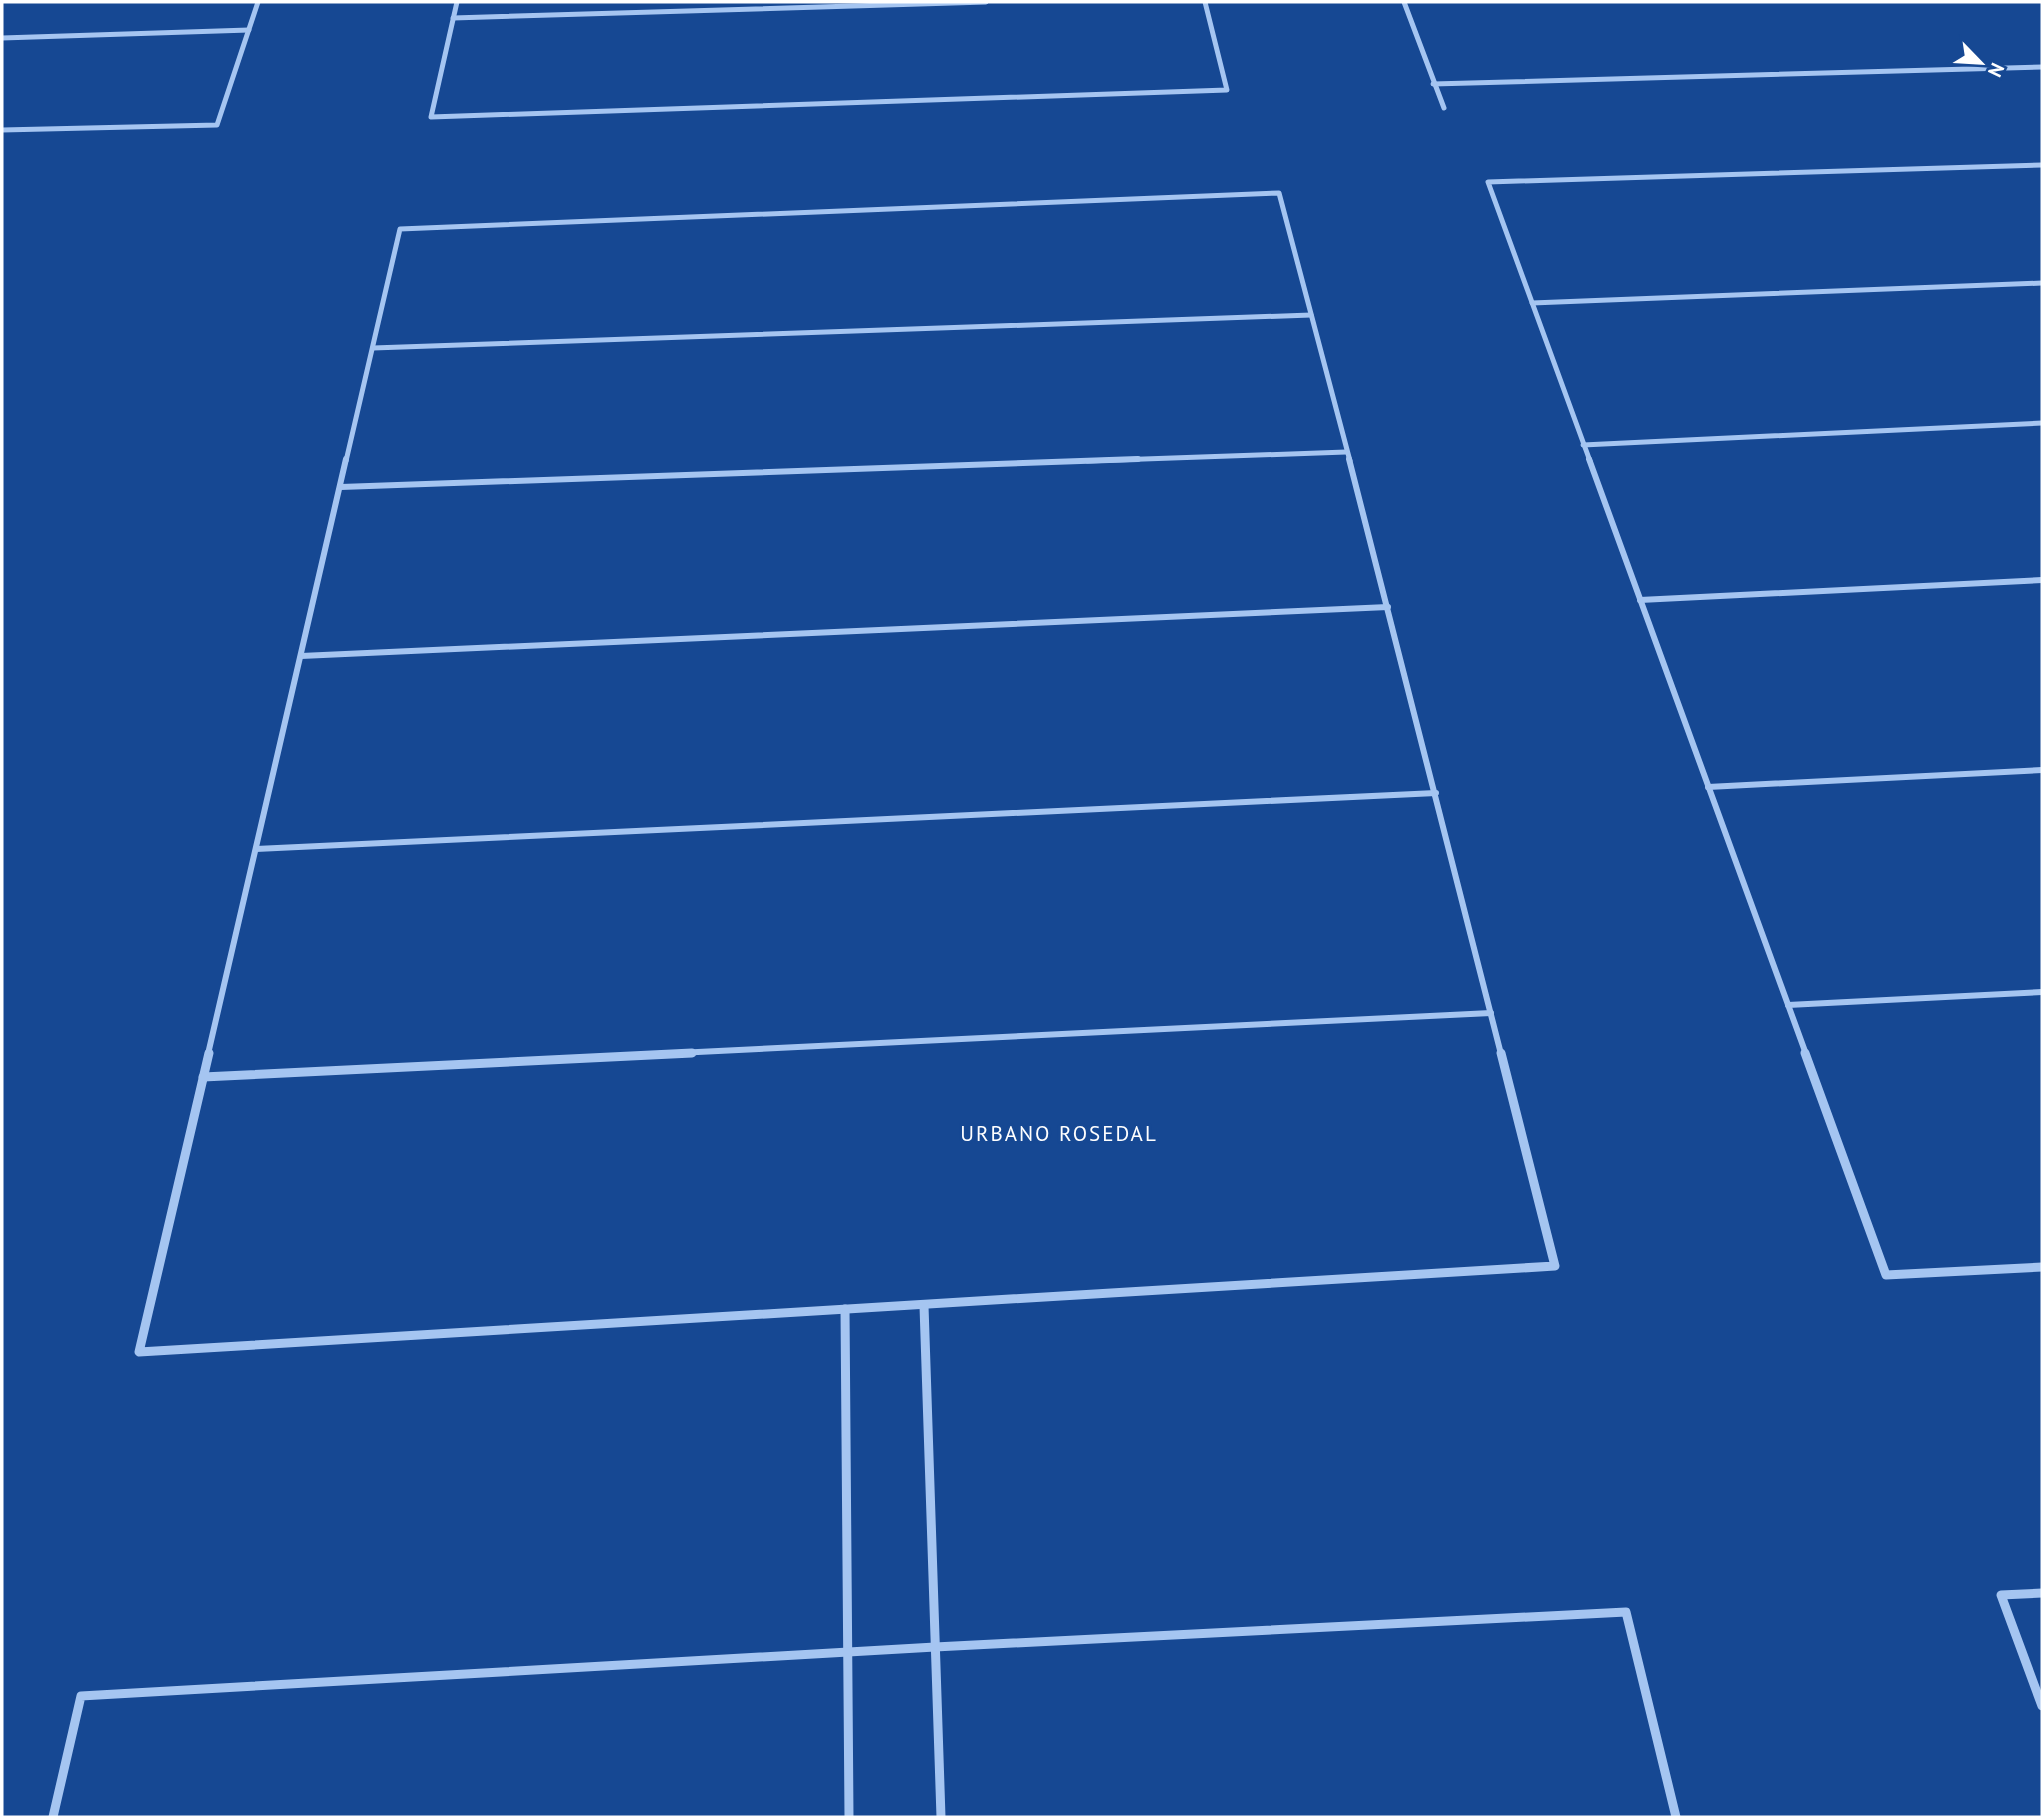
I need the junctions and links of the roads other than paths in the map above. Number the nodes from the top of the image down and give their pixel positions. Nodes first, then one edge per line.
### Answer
1 (258, 2) edge
2 (457, 2) edge
3 (986, 2) edge
4 (1205, 2) edge
5 (1404, 2) edge
6 (453, 18) junction
7 (249, 30) junction
8 (2, 38) edge
9 (2042, 67) edge
10 (1433, 84) junction
11 (1444, 108) dead end
12 (2, 130) edge
13 (2042, 165) edge
14 (2042, 283) edge
15 (1532, 303) junction
16 (1311, 315) junction
17 (373, 348) junction
18 (2042, 423) edge
19 (1583, 445) junction
20 (1346, 452) junction
21 (341, 487) junction
22 (2042, 580) edge
23 (1640, 600) junction
24 (1388, 607) junction
25 (301, 656) junction
26 (2042, 770) edge
27 (1708, 788) junction
28 (1436, 793) junction
29 (256, 849) junction
30 (2042, 992) edge
31 (1788, 1005) junction
32 (1491, 1013) junction
33 (203, 1077) junction
34 (2042, 1267) edge
35 (924, 1306) junction
36 (845, 1309) junction
37 (2042, 1592) edge
38 (935, 1647) junction
39 (848, 1654) junction
40 (2042, 1706) edge
41 (53, 1817) edge
42 (849, 1817) edge
43 (940, 1817) edge
44 (1676, 1817) edge

1 - 7 street
2 - 6 street
3 - 6 street
4 - 6 street
5 - 10 street
7 - 8 street
7 - 12 street
9 - 10 street
10 - 11 street
13 - 15 street
14 - 15 street
15 - 19 street
16 - 17 street
16 - 17 street
16 - 20 street
17 - 21 street
18 - 19 street
19 - 23 street
20 - 21 street
20 - 24 street
21 - 25 street
22 - 23 street
23 - 27 street
24 - 25 street
24 - 28 street
25 - 29 street
26 - 27 street
27 - 31 street
28 - 29 street
28 - 32 street
29 - 33 street
30 - 31 street
31 - 34 street
32 - 33 street
32 - 35 street
33 - 36 street
35 - 36 street
35 - 38 street
36 - 39 street
37 - 40 street
38 - 39 street
38 - 43 street
38 - 44 street
39 - 41 street
39 - 42 street

